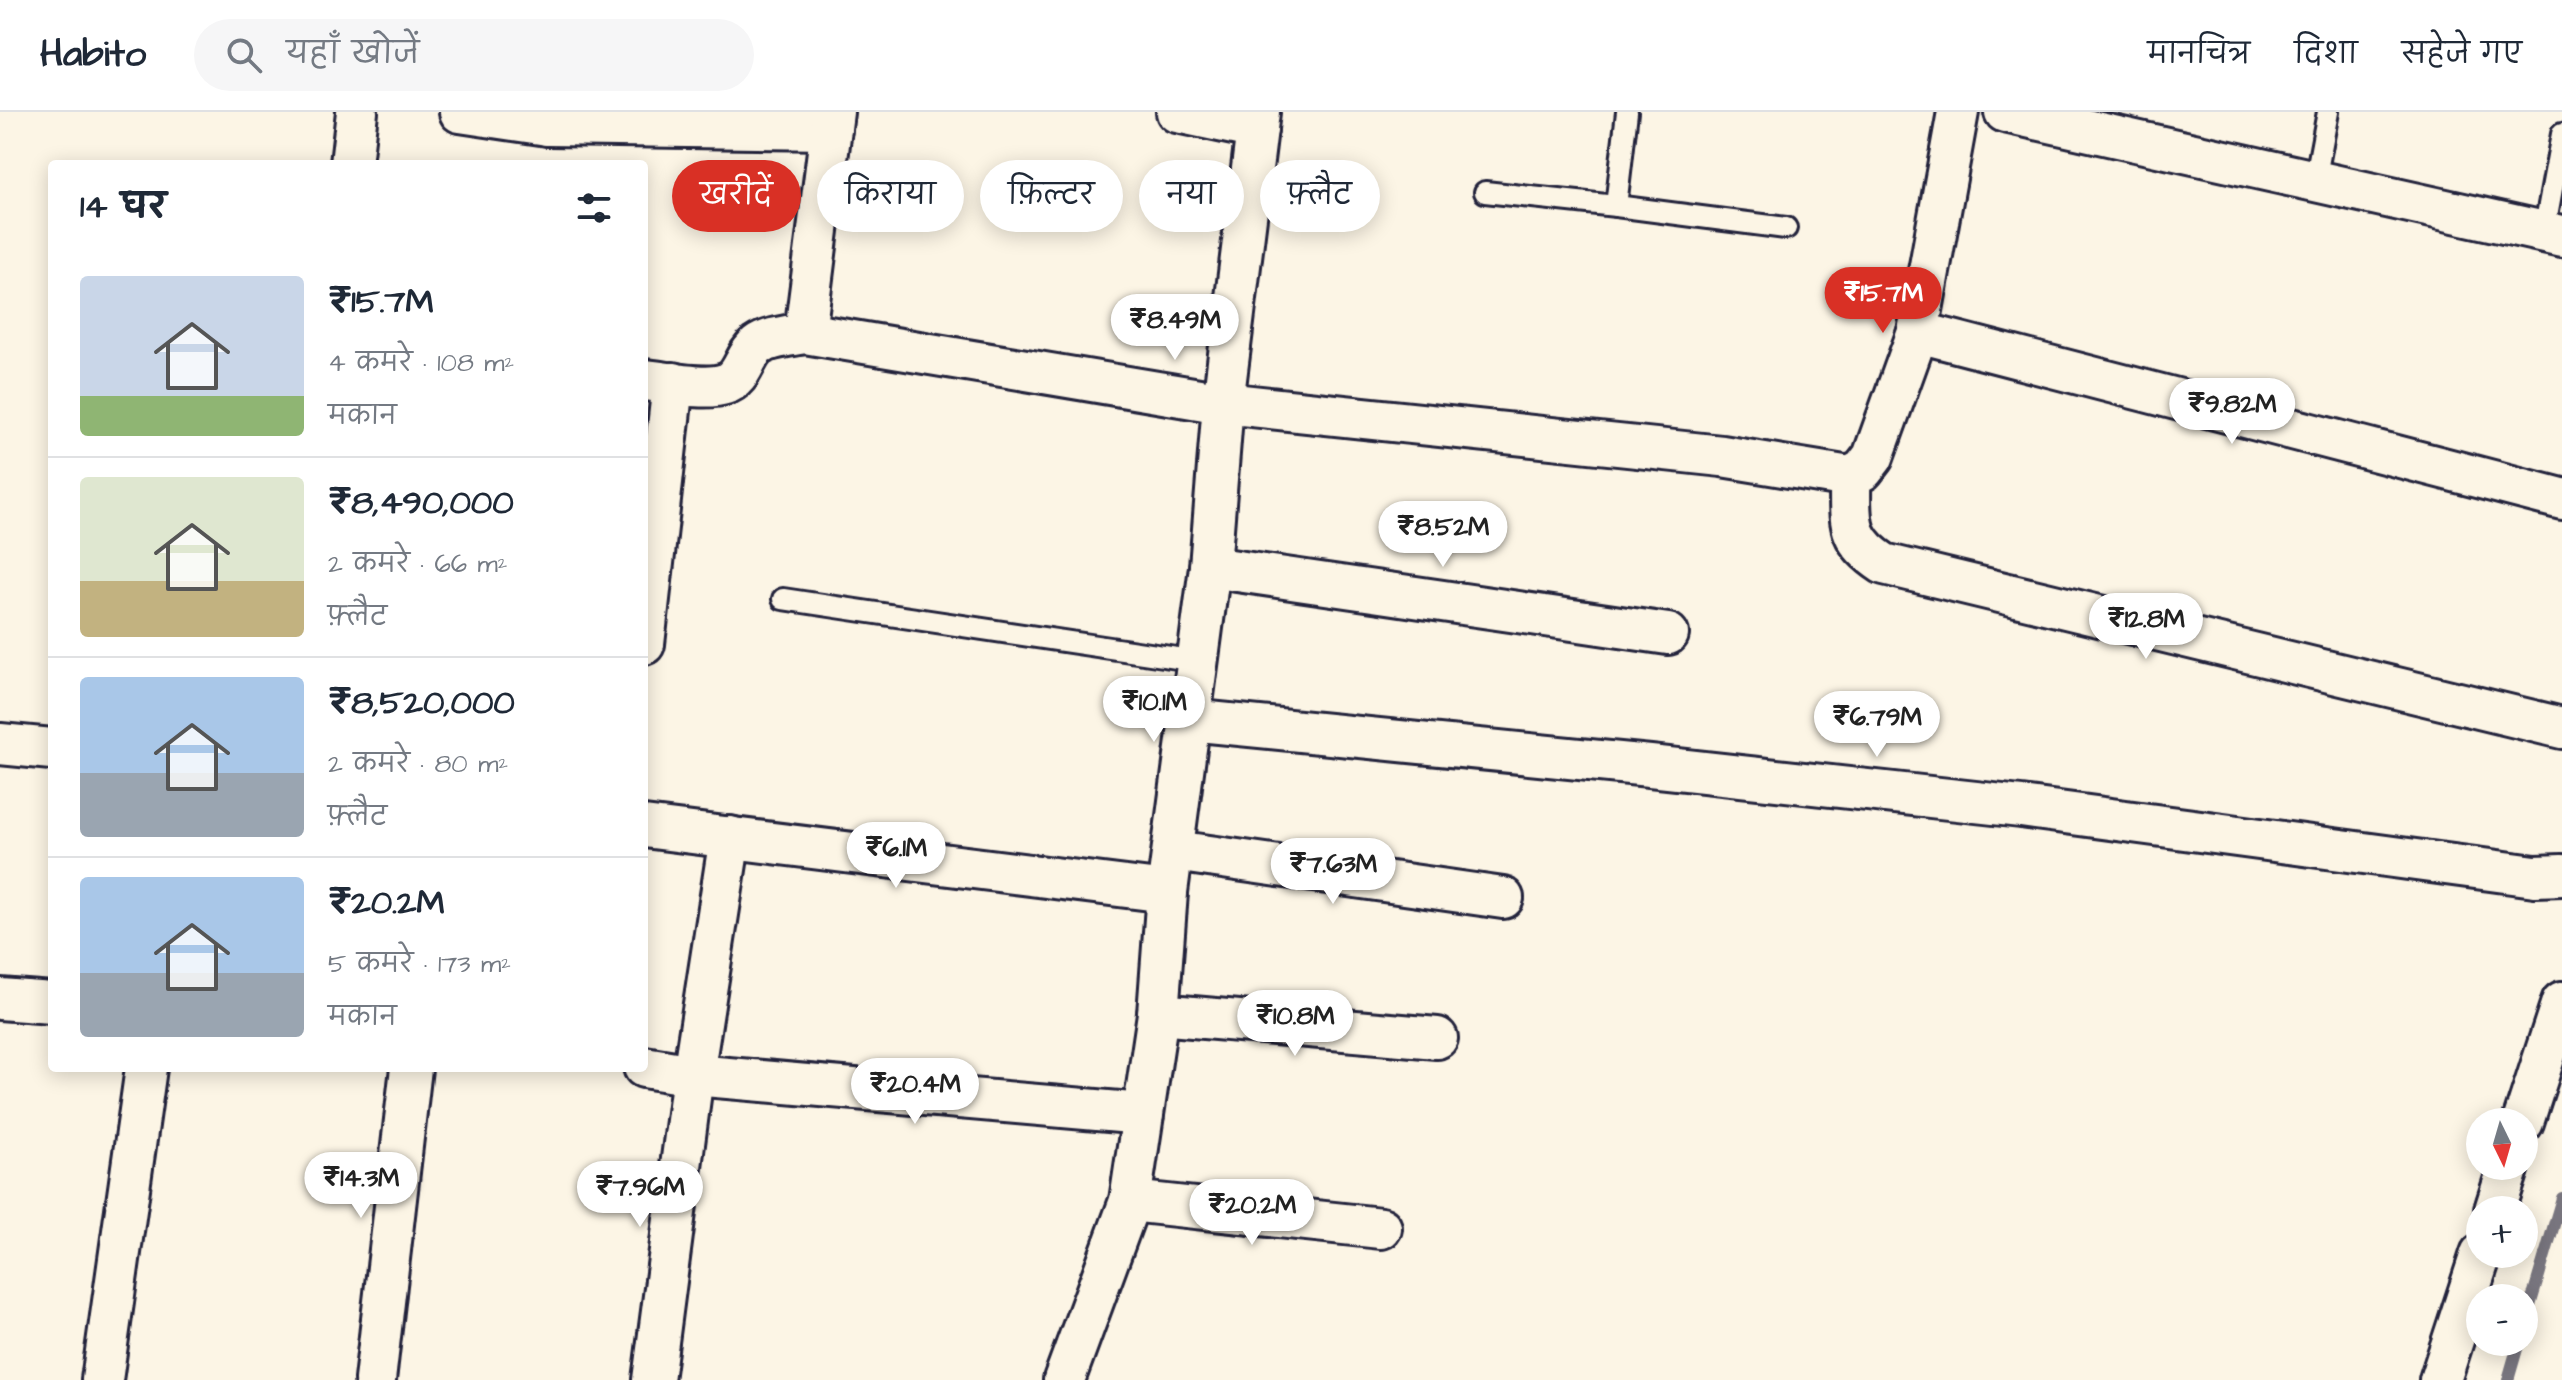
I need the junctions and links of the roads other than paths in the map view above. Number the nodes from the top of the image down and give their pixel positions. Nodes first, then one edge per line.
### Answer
1 (357, 112) edge
2 (460, 112) edge
3 (1177, 112) edge
4 (1627, 112) edge
5 (1958, 112) edge
6 (2005, 112) edge
7 (2328, 112) edge
8 (546, 118) edge
9 (815, 120) edge
10 (1258, 120) edge
11 (2106, 123) edge
12 (2562, 134) edge
13 (351, 160) edge
14 (2315, 181) junction
15 (1485, 192) dead end
16 (1616, 206) junction
17 (1786, 228) dead end
18 (2553, 234) edge
19 (1918, 332) junction
20 (805, 333) junction
21 (659, 381) edge
22 (1223, 403) junction
23 (1850, 477) junction
24 (2562, 499) edge
25 (1210, 567) junction
26 (648, 574) edge
27 (783, 599) dead end
28 (1668, 634) dead end
29 (1197, 661) junction
30 (1189, 720) junction
31 (2562, 728) edge
32 (0, 744) edge
33 (48, 749) edge
34 (648, 827) edge
35 (730, 837) junction
36 (1174, 851) junction
37 (2562, 875) edge
38 (1167, 892) junction
39 (1503, 898) dead end
40 (0, 999) edge
41 (2562, 1002) edge
42 (48, 1003) edge
43 (1158, 1014) junction
44 (1437, 1038) dead end
45 (648, 1068) edge
46 (145, 1072) edge
47 (411, 1072) edge
48 (693, 1075) junction
49 (2528, 1108) edge
50 (1143, 1114) junction
51 (1130, 1201) junction
52 (1381, 1228) dead end
53 (2476, 1268) edge
54 (102, 1380) edge
55 (375, 1380) edge
56 (653, 1380) edge
57 (1064, 1380) edge
58 (2440, 1380) edge

1 - 13 street
2 - 8 street
3 - 10 street
4 - 16 lane
5 - 19 street
6 - 11 street
7 - 14 lane
8 - 9 street
9 - 20 street
10 - 22 street
11 - 14 street
12 - 18 lane
14 - 18 street
15 - 16 lane
16 - 17 lane
19 - 23 street
19 - 24 street
20 - 21 street
20 - 22 street
21 - 26 street
22 - 23 street
22 - 25 street
23 - 31 street
25 - 28 street
25 - 29 street
27 - 29 lane
29 - 30 street
30 - 36 street
30 - 37 street
32 - 33 street
34 - 35 street
35 - 38 street
35 - 48 street
36 - 38 street
36 - 39 street
38 - 43 street
40 - 42 street
41 - 49 street
43 - 44 street
43 - 50 street
45 - 48 street
46 - 54 street
47 - 55 street
48 - 50 street
48 - 56 street
50 - 51 street
51 - 52 street
51 - 57 street
53 - 58 street

